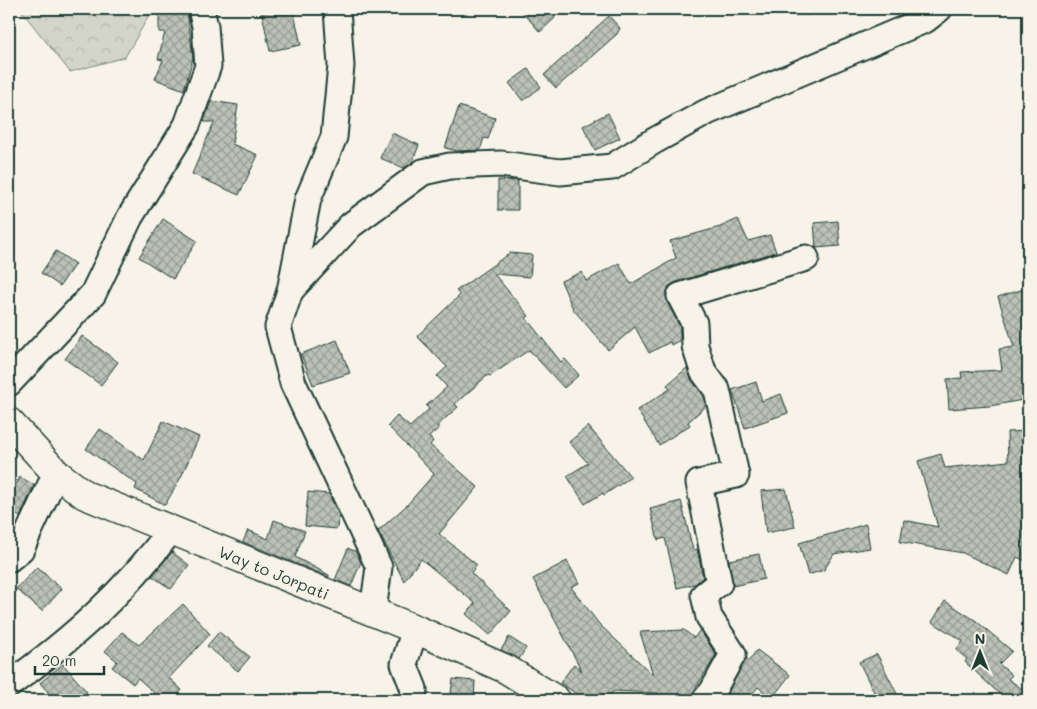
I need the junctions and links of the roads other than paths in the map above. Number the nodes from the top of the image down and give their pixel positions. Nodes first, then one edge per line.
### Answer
1 (201, 9) edge
2 (338, 9) edge
3 (939, 9) edge
4 (806, 258) dead end
5 (290, 291) junction
6 (9, 383) edge
7 (9, 422) edge
8 (56, 473) junction
9 (171, 530) junction
10 (9, 559) edge
11 (373, 611) junction
12 (415, 629) junction
13 (9, 685) edge
14 (413, 700) edge
15 (556, 700) edge
16 (705, 700) edge

1 - 6 street
2 - 5 street
3 - 5 street
4 - 16 street
5 - 11 street
7 - 8 street, Way to Jorpati
8 - 9 street, Way to Jorpati
8 - 10 street
9 - 11 street, Way to Jorpati
9 - 13 street
11 - 12 street, Way to Jorpati
12 - 14 street
12 - 15 street, Way to Jorpati

